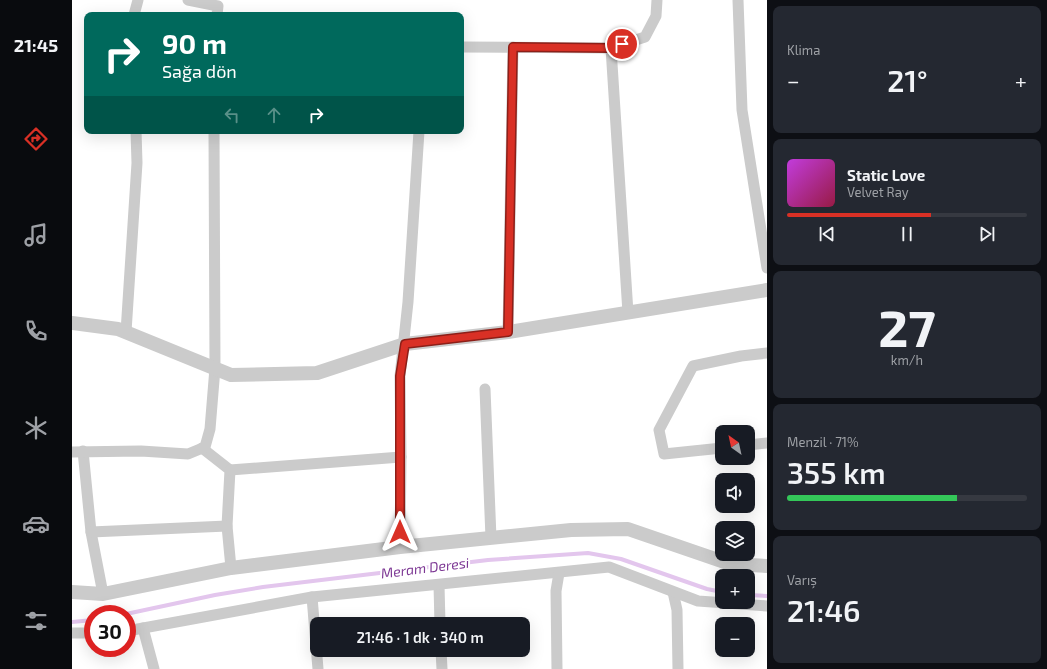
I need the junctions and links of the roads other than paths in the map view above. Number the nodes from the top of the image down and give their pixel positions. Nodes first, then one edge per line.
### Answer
1 (138, 0) edge
2 (188, 0) edge
3 (657, 0) edge
4 (738, 0) edge
5 (135, 12) edge
6 (217, 12) edge
7 (464, 46) edge
8 (513, 47) junction
9 (611, 48) junction
10 (136, 134) edge
11 (214, 134) edge
12 (419, 134) edge
13 (767, 268) edge
14 (767, 290) edge
15 (628, 313) junction
16 (72, 323) edge
17 (126, 332) junction
18 (508, 332) junction
19 (405, 344) junction
20 (767, 353) edge
21 (215, 368) junction
22 (485, 389) dead end
23 (767, 443) edge
24 (755, 444) edge
25 (202, 448) junction
26 (715, 449) edge
27 (77, 452) edge
28 (401, 457) junction
29 (230, 470) junction
30 (227, 526) junction
31 (91, 532) junction
32 (491, 538) junction
33 (400, 547) junction
34 (767, 566) edge
35 (231, 568) junction
36 (559, 573) junction
37 (439, 585) junction
38 (72, 592) edge
39 (673, 592) junction
40 (103, 594) junction
41 (312, 597) junction
42 (767, 606) edge
43 (440, 617) edge
44 (143, 628) junction
45 (136, 629) edge
46 (84, 633) edge
47 (72, 634) edge
48 (441, 657) edge
49 (154, 669) edge
50 (318, 669) edge
51 (442, 669) edge
52 (557, 669) edge
53 (678, 669) edge

1 - 5 street
2 - 6 street
3 - 9 street
4 - 13 street
7 - 8 street
8 - 9 street
8 - 18 street
9 - 15 street
10 - 17 street
11 - 21 street
12 - 19 street
14 - 15 street
15 - 18 street
16 - 17 street
17 - 21 street
18 - 19 street
19 - 21 street
19 - 28 street
20 - 26 street
21 - 25 street
22 - 32 street
23 - 24 street
25 - 27 street
25 - 29 street
27 - 31 street
28 - 29 street
28 - 33 street
29 - 30 street
30 - 31 street
30 - 35 street
31 - 40 street
32 - 33 street
32 - 34 street
33 - 35 street
35 - 40 street
36 - 37 street
36 - 39 street
36 - 52 street
37 - 41 street
37 - 43 street
38 - 40 street
39 - 42 street
39 - 53 street
41 - 44 street
41 - 50 street
44 - 45 street
44 - 49 street
46 - 47 street
48 - 51 street

